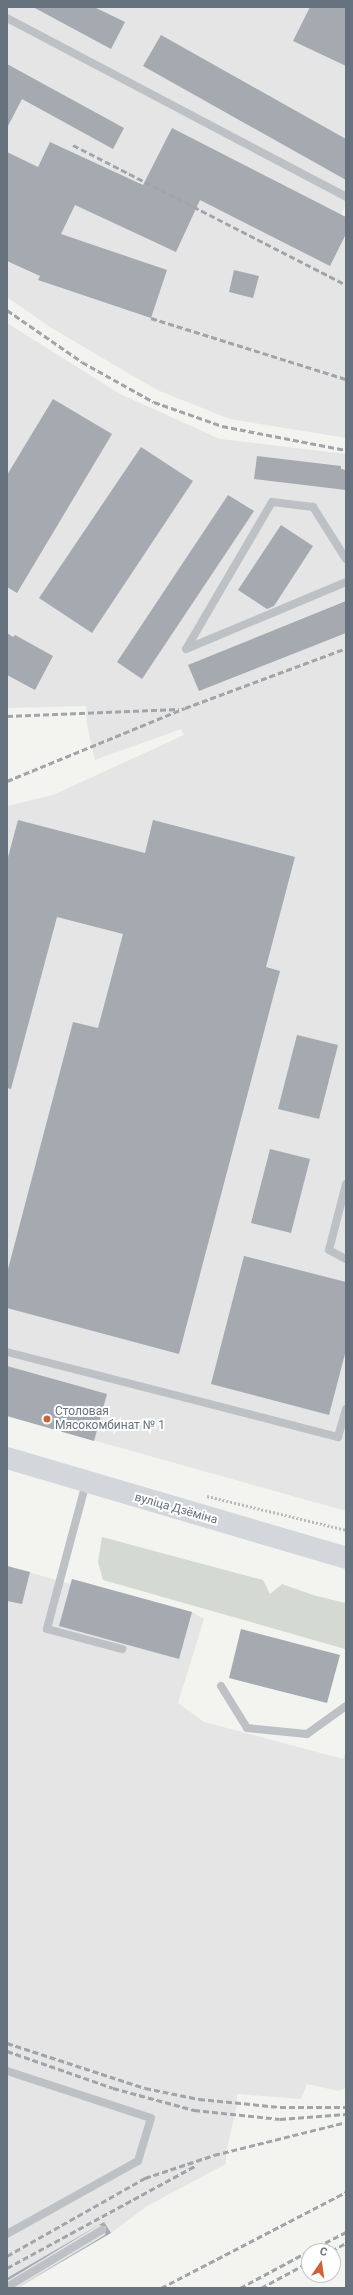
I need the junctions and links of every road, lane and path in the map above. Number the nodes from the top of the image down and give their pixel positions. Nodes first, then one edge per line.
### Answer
1 (7, 18) edge
2 (346, 197) edge
3 (346, 559) edge
4 (346, 582) edge
5 (346, 1184) edge
6 (346, 1259) edge
7 (7, 1352) edge
8 (346, 1409) edge
9 (7, 1458) edge
10 (86, 1482) junction
11 (280, 1513) dead end
12 (346, 1530) edge
13 (346, 1558) edge
14 (122, 1649) dead end
15 (221, 1686) dead end
16 (346, 1706) edge
17 (7, 2071) edge
18 (102, 2230) dead end
19 (7, 2234) edge
20 (7, 2287) edge

1 - 2 lane
3 - 4 lane
5 - 6 lane
7 - 8 lane
9 - 10 main road, вуліца Дзёміна
10 - 13 main road, вуліца Дзёміна
10 - 14 lane
11 - 12 path
15 - 16 lane
17 - 19 lane
18 - 20 lane

